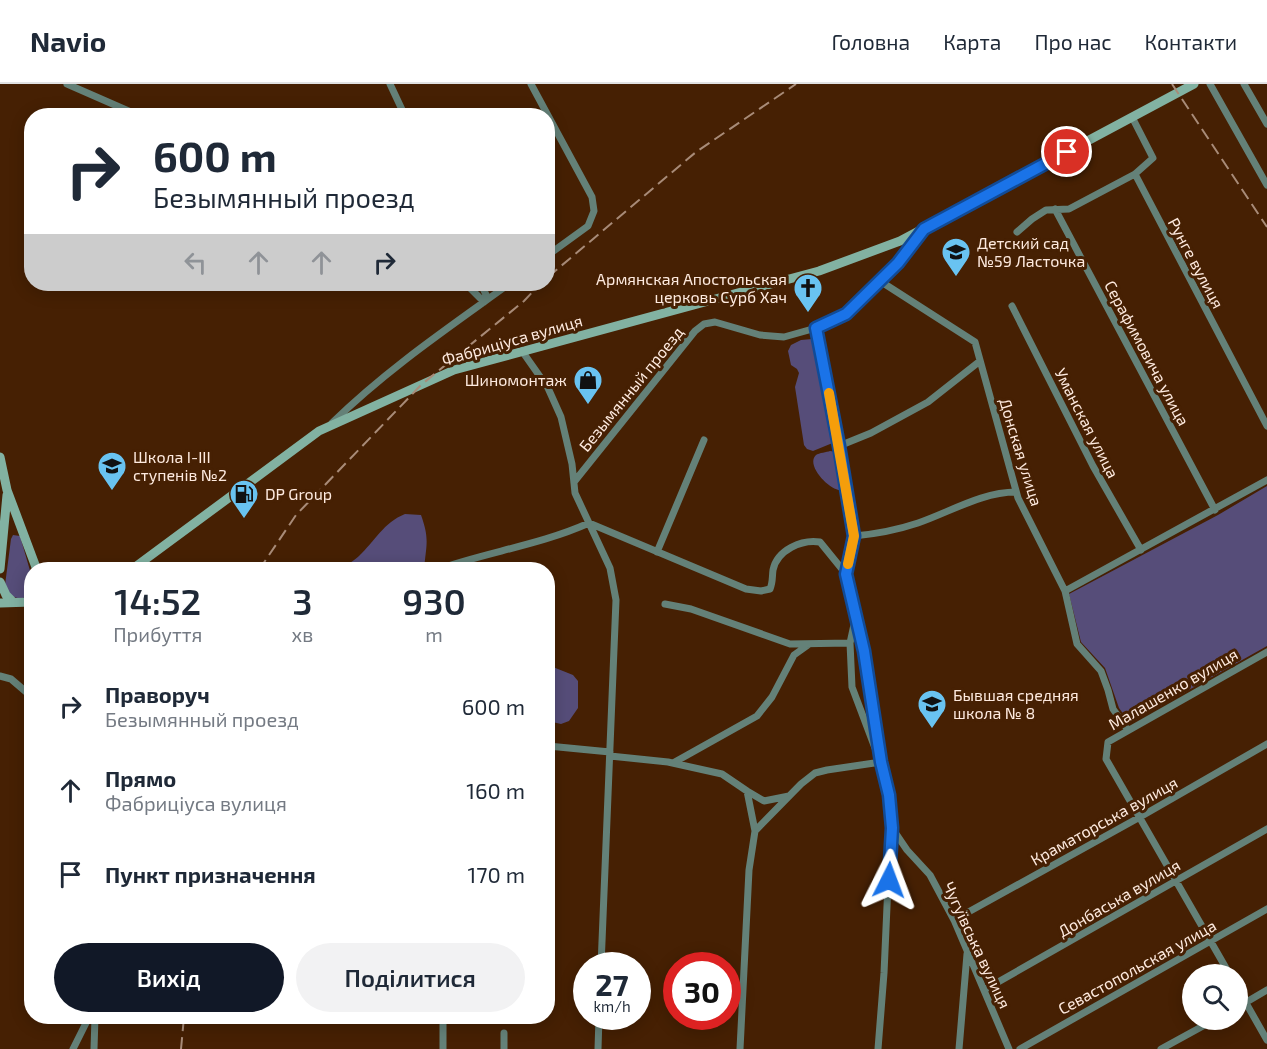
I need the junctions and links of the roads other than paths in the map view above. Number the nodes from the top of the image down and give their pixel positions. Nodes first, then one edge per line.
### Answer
1 (67, 84) edge
2 (390, 84) edge
3 (531, 84) edge
4 (1194, 84) edge
5 (1210, 84) edge
6 (1244, 84) edge
7 (122, 108) edge
8 (401, 108) edge
9 (544, 108) edge
10 (1132, 117) junction
11 (1267, 124) edge
12 (555, 128) edge
13 (1134, 174) junction
14 (1267, 185) edge
15 (1055, 209) junction
16 (924, 229) junction
17 (1017, 232) dead end
18 (555, 250) edge
19 (880, 281) junction
20 (474, 291) edge
21 (483, 291) edge
22 (500, 291) edge
23 (486, 301) junction
24 (1012, 306) dead end
25 (816, 328) junction
26 (522, 351) junction
27 (980, 361) junction
28 (1267, 426) edge
29 (329, 427) junction
30 (704, 440) dead end
31 (839, 446) junction
32 (0, 457) edge
33 (1267, 480) edge
34 (574, 482) junction
35 (7, 490) junction
36 (1016, 492) junction
37 (1215, 510) junction
38 (589, 523) junction
39 (21, 530) junction
40 (4, 531) junction
41 (854, 536) junction
42 (1141, 550) junction
43 (657, 552) junction
44 (34, 562) edge
45 (142, 562) edge
46 (459, 562) edge
47 (0, 569) edge
48 (846, 574) junction
49 (0, 582) edge
50 (1065, 591) junction
51 (24, 601) edge
52 (13, 602) junction
53 (0, 604) edge
54 (665, 604) dead end
55 (855, 616) junction
56 (850, 644) junction
57 (808, 645) junction
58 (1267, 652) edge
59 (0, 675) edge
60 (24, 691) edge
61 (1128, 730) junction
62 (1267, 744) edge
63 (555, 747) edge
64 (610, 754) junction
65 (881, 762) junction
66 (673, 763) junction
67 (747, 791) junction
68 (789, 796) junction
69 (1140, 817) junction
70 (892, 828) junction
71 (1267, 829) edge
72 (755, 831) junction
73 (1176, 881) junction
74 (1267, 909) edge
75 (954, 920) junction
76 (1210, 941) junction
77 (968, 951) junction
78 (602, 952) edge
79 (1224, 964) edge
80 (984, 990) junction
81 (1267, 990) edge
82 (1248, 1002) edge
83 (1248, 1007) edge
84 (86, 1024) edge
85 (95, 1024) edge
86 (443, 1024) edge
87 (599, 1030) edge
88 (1196, 1030) edge
89 (504, 1034) dead end
90 (1267, 1040) edge
91 (73, 1049) edge
92 (94, 1049) edge
93 (443, 1049) edge
94 (504, 1049) edge
95 (598, 1049) edge
96 (740, 1049) edge
97 (878, 1049) edge
98 (958, 1049) edge
99 (1009, 1049) edge
100 (1020, 1049) edge
101 (1161, 1049) edge

1 - 7 street
2 - 8 street
3 - 9 street
4 - 10 main road, Фабриціуса вулиця
5 - 14 street
6 - 11 street
10 - 13 street
10 - 16 main road, Фабриціуса вулиця
12 - 18 street
13 - 15 street
13 - 28 street, Рунге вулиця
15 - 17 street
15 - 37 street, Серафимовича улица
16 - 19 street, Безымянный проезд
16 - 26 main road, Фабриціуса вулиця
19 - 25 street, Безымянный проезд
19 - 27 street, Донская улица
20 - 23 street
21 - 23 street
22 - 23 street
23 - 29 street
24 - 42 street, Уманская улица
25 - 31 street
25 - 34 street, Безымянный проезд
26 - 29 main road, Фабриціуса вулиця
26 - 34 street
27 - 31 street
27 - 36 street, Донская улица
29 - 45 main road, Фабриціуса вулиця
30 - 43 street
31 - 41 street
32 - 35 main road
33 - 37 street
34 - 38 street
35 - 39 main road
35 - 40 main road
36 - 41 street
36 - 50 street, Донская улица
37 - 42 street
38 - 43 street
38 - 46 street
38 - 64 street
39 - 40 main road
39 - 44 main road
40 - 47 main road
41 - 48 street
42 - 50 street
43 - 48 street
48 - 55 street
49 - 52 main road
50 - 61 street, Донская улица
51 - 52 main road
52 - 53 main road
54 - 57 street
55 - 56 street
55 - 65 street
56 - 57 street
56 - 65 street
57 - 66 street
58 - 61 street, Малашенко вулиця
59 - 60 street
61 - 69 street, Малашенко вулиця
62 - 69 street, Краматорська вулиця
63 - 64 street
64 - 66 street
64 - 78 street
65 - 68 street
65 - 70 street
66 - 67 street
67 - 68 street
67 - 72 street
68 - 72 street
69 - 73 street
69 - 75 street, Краматорська вулиця
70 - 75 street, Чугуївська вулиця
70 - 97 street
71 - 73 street, Донбаська вулиця
72 - 96 street
73 - 76 street
73 - 80 street, Донбаська вулиця
74 - 76 street, Севастопольская улица
75 - 77 street, Чугуївська вулиця
76 - 79 street
76 - 100 street, Севастопольская улица
77 - 80 street, Чугуївська вулиця
77 - 98 street
80 - 99 street, Чугуївська вулиця
81 - 82 street
83 - 90 street
84 - 91 street
85 - 92 street
86 - 93 street
87 - 95 street
88 - 101 street
89 - 94 street

